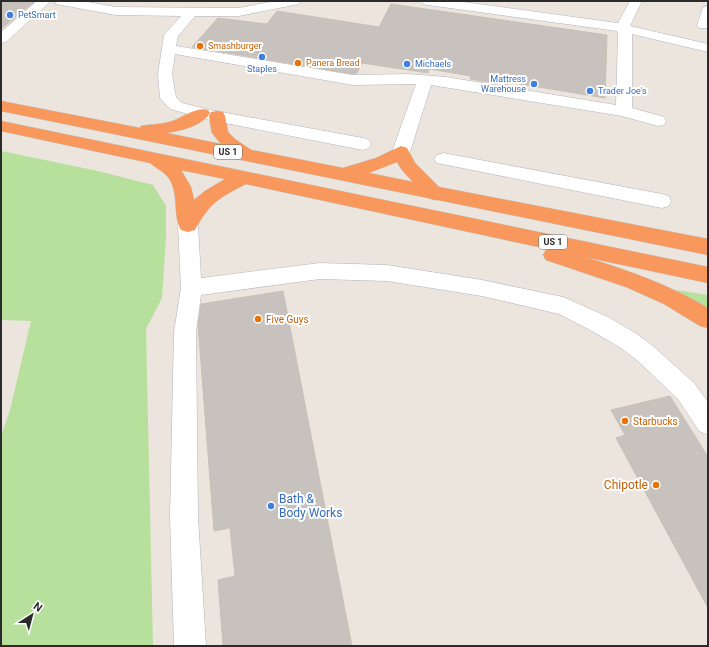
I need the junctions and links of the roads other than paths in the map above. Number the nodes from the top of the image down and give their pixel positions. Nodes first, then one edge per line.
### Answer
1 (44, 1) edge
2 (61, 1) edge
3 (294, 1) edge
4 (428, 1) edge
5 (636, 1) edge
6 (708, 10) edge
7 (191, 12) junction
8 (704, 25) dead end
9 (622, 28) junction
10 (1, 39) edge
11 (708, 48) edge
12 (168, 49) junction
13 (425, 80) junction
14 (1, 100) edge
15 (1, 106) edge
16 (22, 110) junction
17 (624, 111) junction
18 (210, 114) junction
19 (658, 121) dead end
20 (1, 126) edge
21 (113, 129) junction
22 (363, 144) dead end
23 (401, 152) junction
24 (249, 156) junction
25 (154, 158) junction
26 (443, 159) dead end
27 (341, 175) junction
28 (245, 177) junction
29 (435, 194) junction
30 (662, 202) dead end
31 (399, 209) junction
32 (188, 225) junction
33 (708, 247) edge
34 (708, 275) edge
35 (191, 288) junction
36 (708, 319) edge
37 (708, 423) edge
38 (190, 646) edge

1 - 10 lane
2 - 7 lane
3 - 7 lane
4 - 9 lane
5 - 9 lane
6 - 8 lane
7 - 12 lane
9 - 11 lane
9 - 17 lane
12 - 13 lane
12 - 18 lane
13 - 17 lane
13 - 23 lane
14 - 16 highway
15 - 16 highway, US 1
16 - 21 highway, US 1
17 - 19 lane
18 - 21 highway
18 - 22 lane
18 - 24 highway
20 - 25 highway, US 1
21 - 24 highway, US 1
23 - 27 highway
23 - 29 highway
24 - 27 highway, US 1
25 - 28 highway, US 1
25 - 32 highway
26 - 30 lane
27 - 29 highway, US 1
28 - 31 highway, US 1
28 - 32 highway
29 - 33 highway, US 1
31 - 34 highway, US 1
31 - 36 highway
32 - 35 lane
35 - 37 lane
35 - 38 lane

